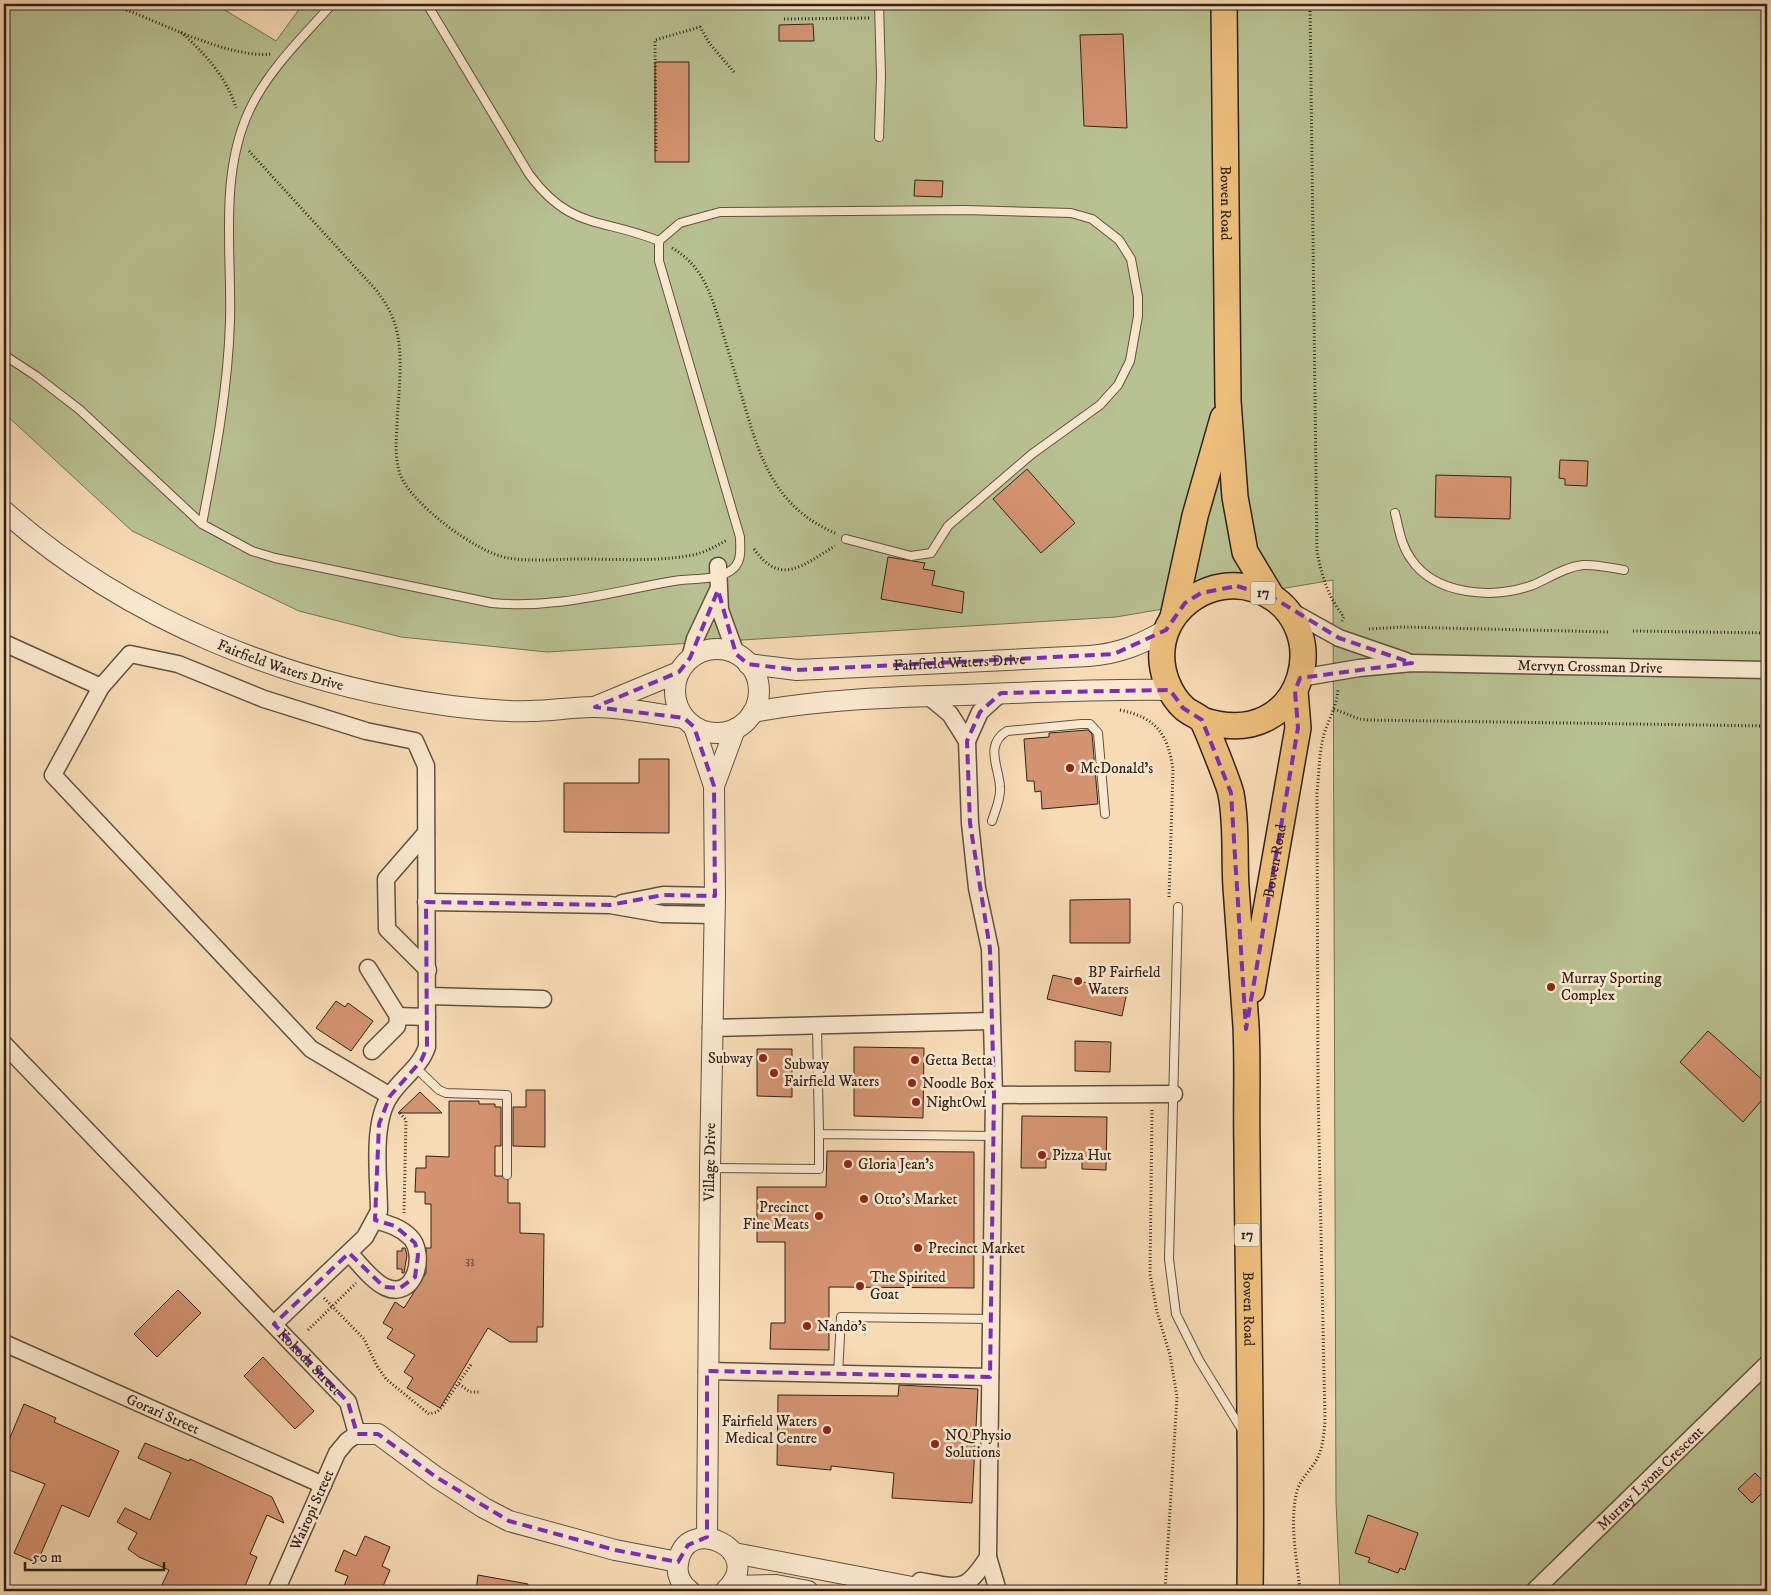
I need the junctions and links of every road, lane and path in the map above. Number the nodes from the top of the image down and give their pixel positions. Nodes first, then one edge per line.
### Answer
1 (110, 4) edge
2 (332, 4) edge
3 (427, 4) edge
4 (879, 4) edge
5 (1224, 4) edge
6 (1310, 4) edge
7 (879, 18) junction
8 (784, 19) dead end
9 (179, 30) junction
10 (290, 50) junction
11 (734, 72) dead end
12 (242, 131) junction
13 (879, 137) dead end
14 (239, 141) junction
15 (656, 151) dead end
16 (659, 241) junction
17 (4, 355) edge
18 (1228, 401) junction
19 (4, 511) edge
20 (1395, 513) dead end
21 (202, 524) junction
22 (740, 538) junction
23 (846, 539) junction
24 (1624, 570) dead end
25 (718, 577) junction
26 (1277, 602) junction
27 (1344, 617) junction
28 (1348, 620) dead end
29 (1170, 624) junction
30 (1361, 628) dead end
31 (1634, 631) dead end
32 (1610, 632) dead end
33 (1767, 633) edge
34 (1339, 638) junction
35 (4, 643) edge
36 (742, 659) junction
37 (1412, 663) junction
38 (685, 665) junction
39 (1767, 670) edge
40 (1338, 671) junction
41 (1297, 685) junction
42 (101, 687) junction
43 (1170, 690) junction
44 (1001, 693) junction
45 (927, 695) junction
46 (595, 707) junction
47 (1111, 708) dead end
48 (1334, 709) junction
49 (754, 712) junction
50 (1202, 720) junction
51 (689, 722) junction
52 (1767, 726) edge
53 (735, 729) junction
54 (967, 741) junction
55 (714, 786) junction
56 (1105, 814) dead end
57 (992, 822) dead end
58 (426, 833) junction
59 (426, 902) junction
60 (1168, 904) dead end
61 (715, 906) junction
62 (1178, 907) dead end
63 (368, 968) dead end
64 (428, 970) junction
65 (428, 996) junction
66 (543, 999) dead end
67 (398, 1016) junction
68 (427, 1016) junction
69 (991, 1021) junction
70 (817, 1025) junction
71 (711, 1028) junction
72 (1246, 1029) junction
73 (4, 1044) edge
74 (372, 1052) dead end
75 (415, 1068) junction
76 (1152, 1094) junction
77 (1174, 1094) junction
78 (994, 1095) junction
79 (390, 1096) junction
80 (819, 1134) junction
81 (993, 1136) junction
82 (710, 1168) junction
83 (507, 1175) dead end
84 (375, 1220) junction
85 (349, 1253) junction
86 (313, 1287) junction
87 (991, 1319) junction
88 (274, 1324) junction
89 (4, 1343) edge
90 (472, 1363) dead end
91 (1767, 1364) edge
92 (707, 1371) junction
93 (838, 1374) junction
94 (990, 1377) junction
95 (459, 1384) junction
96 (479, 1392) dead end
97 (357, 1434) junction
98 (1249, 1441) junction
99 (323, 1485) junction
100 (707, 1538) junction
101 (734, 1553) junction
102 (988, 1557) junction
103 (678, 1562) junction
104 (900, 1586) edge
105 (728, 1588) edge
106 (1248, 1589) edge
107 (276, 1591) edge
108 (690, 1591) edge
109 (808, 1591) edge
110 (933, 1591) edge
111 (998, 1591) edge
112 (1165, 1591) edge
113 (1300, 1591) edge
114 (1534, 1591) edge

1 - 9 path
2 - 10 lane
3 - 16 lane
4 - 7 lane
5 - 18 main road, Bowen Road / 17
6 - 27 path
7 - 8 path
7 - 13 lane
9 - 10 path
9 - 12 path
10 - 12 lane
11 - 15 path
12 - 14 lane
14 - 21 lane
14 - 22 path
16 - 22 lane
16 - 23 path
16 - 23 lane
17 - 21 lane
18 - 26 main road, Bowen Road / 17
18 - 29 main road, Bowen Road / 17
19 - 46 street, Fairfield Waters Drive
20 - 24 lane
21 - 25 lane
22 - 23 path
22 - 25 lane
25 - 36 street
25 - 38 street
26 - 29 main road, 17
26 - 34 street, Mervyn Crossman Drive
26 - 41 main road, Bowen Road / 17
27 - 28 path
27 - 34 path
29 - 36 street, Fairfield Waters Drive
29 - 43 main road, Bowen Road / 17
30 - 32 path
31 - 33 path
34 - 37 street, Mervyn Crossman Drive
35 - 42 street
36 - 38 street
36 - 49 street
37 - 39 street, Mervyn Crossman Drive
37 - 40 street, Mervyn Crossman Drive
38 - 46 street, Fairfield Waters Drive
38 - 51 street
40 - 41 street, Mervyn Crossman Drive
40 - 48 path
41 - 50 main road, Bowen Road / 17
41 - 72 main road, Bowen Road / 17
42 - 58 street
42 - 79 street
43 - 44 street
43 - 50 main road, Bowen Road / 17
44 - 45 street
44 - 54 street
45 - 49 street
45 - 54 street
46 - 51 street, Fairfield Waters Drive
47 - 60 path
48 - 52 path
48 - 113 path
49 - 53 street
50 - 72 main road, Bowen Road / 17
51 - 53 street
51 - 55 street, Village Drive
53 - 55 street, Village Drive
54 - 69 street
55 - 61 street, Village Drive
56 - 57 lane
58 - 59 street
58 - 64 street
59 - 61 street
59 - 64 street
61 - 71 street, Village Drive
62 - 77 lane
63 - 67 street
64 - 65 street
65 - 66 street
65 - 68 street
67 - 68 street
67 - 74 street
68 - 75 street
69 - 70 street
69 - 78 street
70 - 71 street
70 - 80 lane
71 - 82 street, Village Drive
72 - 98 main road, Bowen Road / 17
73 - 88 street, Kokoda Street
75 - 79 street
75 - 83 lane
76 - 77 street
76 - 78 street
76 - 112 path
77 - 98 lane
78 - 81 street
79 - 84 street
80 - 81 lane
80 - 82 lane
81 - 87 street
82 - 92 street, Village Drive
84 - 85 street
84 - 85 street
85 - 86 street
86 - 88 street
86 - 95 path
87 - 93 lane
87 - 94 street
88 - 97 street, Kokoda Street
89 - 99 street, Gorari Street
90 - 95 path
91 - 114 street, Murray Lyons Crescent
92 - 93 street
92 - 100 street, Village Drive
93 - 94 street
94 - 102 street
95 - 96 path
97 - 99 street, Wairopi Street
97 - 103 street
98 - 106 main road, Bowen Road / 17
99 - 107 street, Wairopi Street
100 - 101 street
100 - 103 street
101 - 104 street
101 - 105 street
102 - 104 street
102 - 111 street
103 - 108 street
104 - 110 street
105 - 109 street

